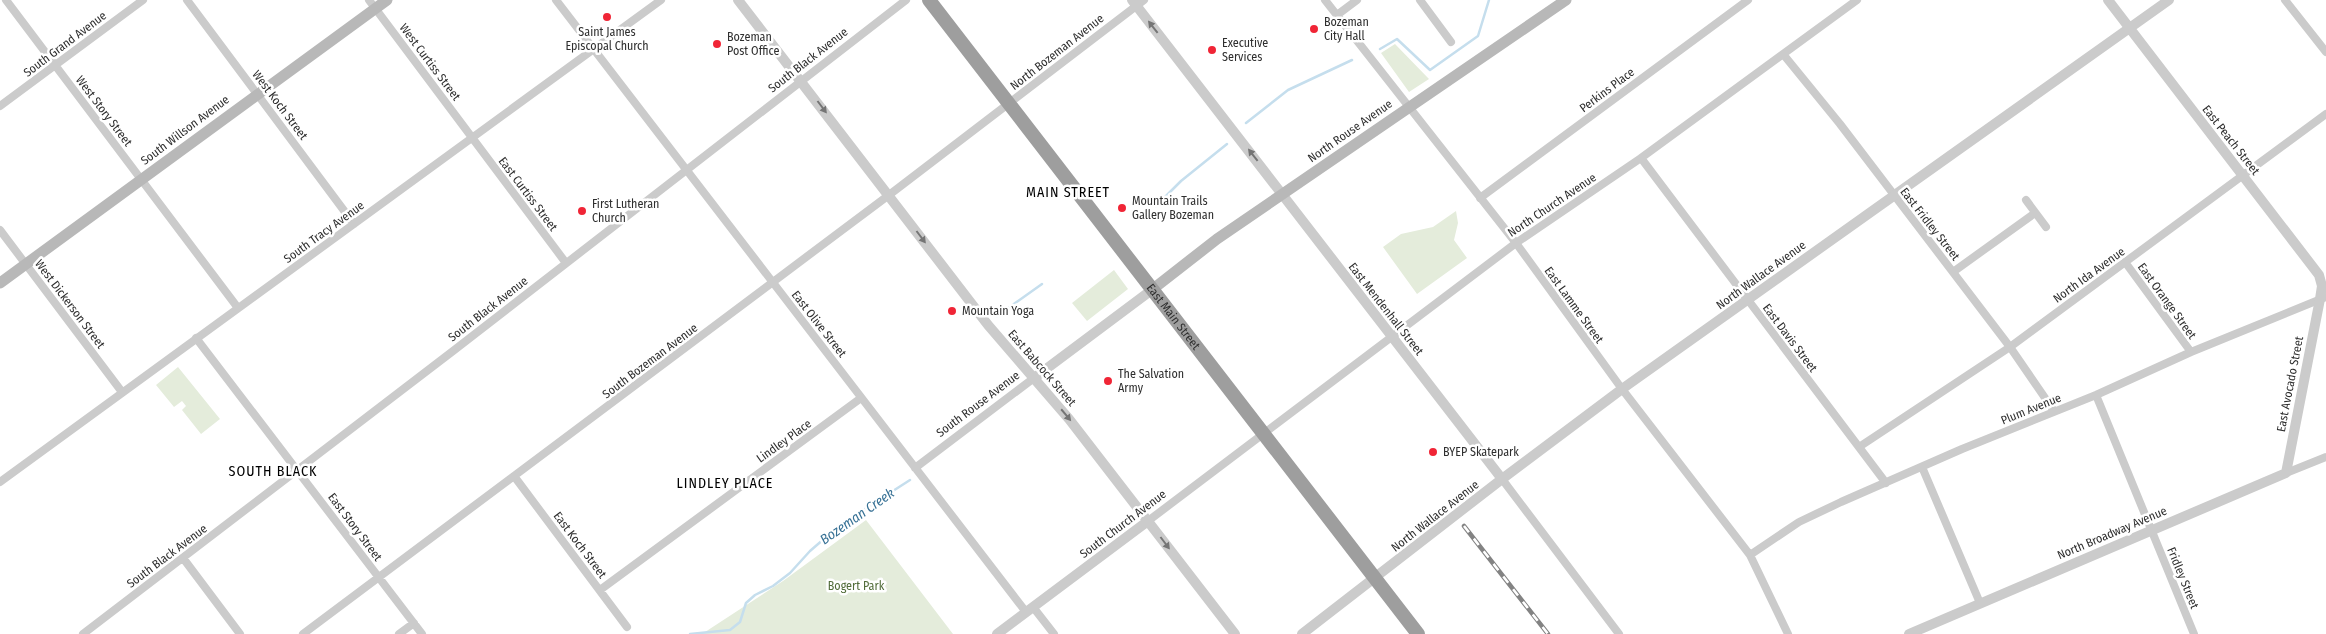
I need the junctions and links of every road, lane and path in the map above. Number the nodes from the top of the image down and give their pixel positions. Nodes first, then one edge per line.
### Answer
1 (6, 0) edge
2 (143, 0) edge
3 (187, 0) edge
4 (388, 0) edge
5 (556, 0) edge
6 (661, 0) edge
7 (738, 0) edge
8 (906, 0) edge
9 (929, 0) edge
10 (1325, 0) edge
11 (1357, 0) edge
12 (1420, 0) edge
13 (1566, 0) edge
14 (1748, 0) edge
15 (1857, 0) edge
16 (2108, 0) edge
17 (2169, 0) edge
18 (2285, 0) edge
19 (1137, 2) edge
20 (372, 4) edge
21 (1337, 15) junction
22 (2129, 28) junction
23 (1451, 42) dead end
24 (594, 50) junction
25 (2326, 52) edge
26 (1784, 54) junction
27 (55, 65) junction
28 (801, 79) junction
29 (258, 94) junction
30 (1009, 104) junction
31 (0, 106) edge
32 (1409, 107) junction
33 (2326, 114) edge
34 (473, 138) junction
35 (1640, 158) junction
36 (685, 169) junction
37 (2243, 176) junction
38 (142, 180) junction
39 (1283, 194) junction
40 (889, 195) junction
41 (1894, 196) junction
42 (1480, 198) junction
43 (2026, 200) dead end
44 (2035, 212) junction
45 (354, 224) junction
46 (2046, 227) dead end
47 (0, 230) edge
48 (1516, 244) junction
49 (2126, 262) junction
50 (566, 263) junction
51 (26, 264) junction
52 (1953, 272) junction
53 (0, 283) edge
54 (773, 283) junction
55 (1153, 289) junction
56 (2323, 298) edge
57 (1747, 301) junction
58 (238, 308) junction
59 (1391, 336) junction
60 (196, 338) junction
61 (2010, 347) junction
62 (2191, 352) junction
63 (1034, 378) junction
64 (1622, 389) junction
65 (122, 392) junction
66 (2096, 395) junction
67 (861, 398) junction
68 (2054, 411) junction
69 (1264, 434) junction
70 (1859, 447) junction
71 (2326, 457) edge
72 (1922, 467) junction
73 (915, 468) junction
74 (298, 471) junction
75 (2286, 474) junction
76 (514, 476) junction
77 (1502, 479) junction
78 (0, 482) edge
79 (1886, 483) junction
80 (1148, 521) junction
81 (2152, 530) junction
82 (1750, 555) junction
83 (183, 558) junction
84 (378, 577) junction
85 (1375, 579) junction
86 (600, 590) junction
87 (1980, 603) junction
88 (1030, 610) junction
89 (414, 623) junction
90 (628, 627) dead end
91 (83, 634) edge
92 (240, 634) edge
93 (303, 634) edge
94 (399, 634) edge
95 (422, 634) edge
96 (997, 634) edge
97 (1054, 634) edge
98 (1235, 634) edge
99 (1302, 634) edge
100 (1418, 634) edge
101 (1619, 634) edge
102 (1788, 634) edge
103 (1909, 634) edge
104 (2194, 634) edge

1 - 27 street, West Story Street
2 - 27 street, South Grand Avenue
3 - 29 street, West Koch Street
4 - 20 main road, South Willson Avenue
5 - 24 street, East Olive Street
6 - 24 street, South Tracy Avenue
7 - 28 street, East Babcock Street
8 - 28 street, South Black Avenue
9 - 30 highway, East Main Street
10 - 21 street, East Lamme Street
11 - 21 street
12 - 23 street
13 - 32 main road, North Rouse Avenue
14 - 42 street, Perkins Place
15 - 26 street, North Church Avenue
16 - 22 street, East Peach Street
17 - 22 street, North Wallace Avenue
18 - 25 street
19 - 30 street, North Bozeman Avenue
39 -> 19 street, East Mendenhall Street
20 - 29 main road, South Willson Avenue
20 - 34 street, West Curtiss Street
21 - 32 street, East Lamme Street
22 - 37 street, East Peach Street
22 - 41 street, North Wallace Avenue
24 - 34 street, South Tracy Avenue
24 - 36 street, East Olive Street
26 - 35 street, North Church Avenue
26 - 41 street, East Fridley Street
27 - 31 street, South Grand Avenue
27 - 38 street, West Story Street
28 - 36 street, South Black Avenue
28 -> 40 street, East Babcock Street
29 - 38 main road, South Willson Avenue
29 - 45 street, West Koch Street
30 - 40 street, South Bozeman Avenue
30 - 55 highway, East Main Street
32 - 39 main road, North Rouse Avenue
32 - 42 street, East Lamme Street
33 - 37 street, North Ida Avenue
34 - 45 street, South Tracy Avenue
34 - 50 street, East Curtiss Street
35 - 48 street, North Church Avenue
35 - 57 street, East Davis Street
36 - 50 street, South Black Avenue
36 - 54 street, East Olive Street
37 - 49 street, North Ida Avenue
37 - 56 street, East Peach Street
38 - 51 main road, South Willson Avenue
38 - 58 street, West Story Street
39 - 55 main road, North Rouse Avenue
39 - 59 street, East Mendenhall Street
40 - 54 street, South Bozeman Avenue
40 -> 63 street, East Babcock Street
41 - 52 street, East Fridley Street
41 - 57 street, North Wallace Avenue
42 - 48 street, East Lamme Street
43 - 44 street
44 - 46 street
44 - 52 street
45 - 58 street, South Tracy Avenue
47 - 51 street, West Dickerson Street
48 - 59 street, North Church Avenue
48 - 64 street, East Lamme Street
49 - 61 street, North Ida Avenue
49 - 62 street, East Orange Street
50 - 74 street, South Black Avenue
51 - 53 main road, South Willson Avenue
51 - 65 street, West Dickerson Street
52 - 61 street, East Fridley Street
54 - 67 street, East Olive Street
54 - 76 street, South Bozeman Avenue
55 - 63 street, South Rouse Avenue
55 - 69 highway, East Main Street
56 - 62 street, Plum Avenue
56 - 75 street, East Avocado Street
57 - 64 street, North Wallace Avenue
57 - 70 street, East Davis Street
58 - 60 street, South Tracy Avenue
59 - 69 street, North Church Avenue
59 - 77 street, East Mendenhall Street
60 - 65 street, South Tracy Avenue
60 - 74 street, East Story Street
61 - 68 street, East Fridley Street
61 - 70 street, North Ida Avenue
62 - 66 street, Plum Avenue
63 - 73 street, South Rouse Avenue
63 -> 80 street, East Babcock Street
64 - 77 street, North Wallace Avenue
64 - 82 street, East Lamme Street
65 - 78 street, South Tracy Avenue
66 - 68 street, Plum Avenue
66 - 81 street
67 - 73 street, East Olive Street
67 - 86 street, Lindley Place
68 - 72 street, Plum Avenue
69 - 80 street, South Church Avenue
69 - 85 highway, East Main Street
70 - 79 street, East Davis Street
71 - 75 street, North Broadway Avenue
72 - 79 street, Plum Avenue
72 - 87 street
73 - 88 street, East Olive Street
74 - 83 street, South Black Avenue
74 - 84 street, East Story Street
75 - 81 street, North Broadway Avenue
76 - 84 street, South Bozeman Avenue
76 - 86 street, East Koch Street
77 - 85 street, North Wallace Avenue
77 - 101 street, East Mendenhall Street
79 - 82 street, Plum Avenue
80 - 88 street, South Church Avenue
80 -> 98 street, East Babcock Street
81 - 87 street, North Broadway Avenue
81 - 104 street, Fridley Street
82 - 102 street, East Lamme Street
83 - 91 street, South Black Avenue
83 - 92 street
84 - 89 street, East Story Street
84 - 93 street, South Bozeman Avenue
85 - 99 street, North Wallace Avenue
85 - 100 highway, East Main Street
86 - 90 street, East Koch Street
87 - 103 street, North Broadway Avenue
88 - 96 street, South Church Avenue
88 - 97 street, East Olive Street
89 - 94 street
89 - 95 street, East Story Street

